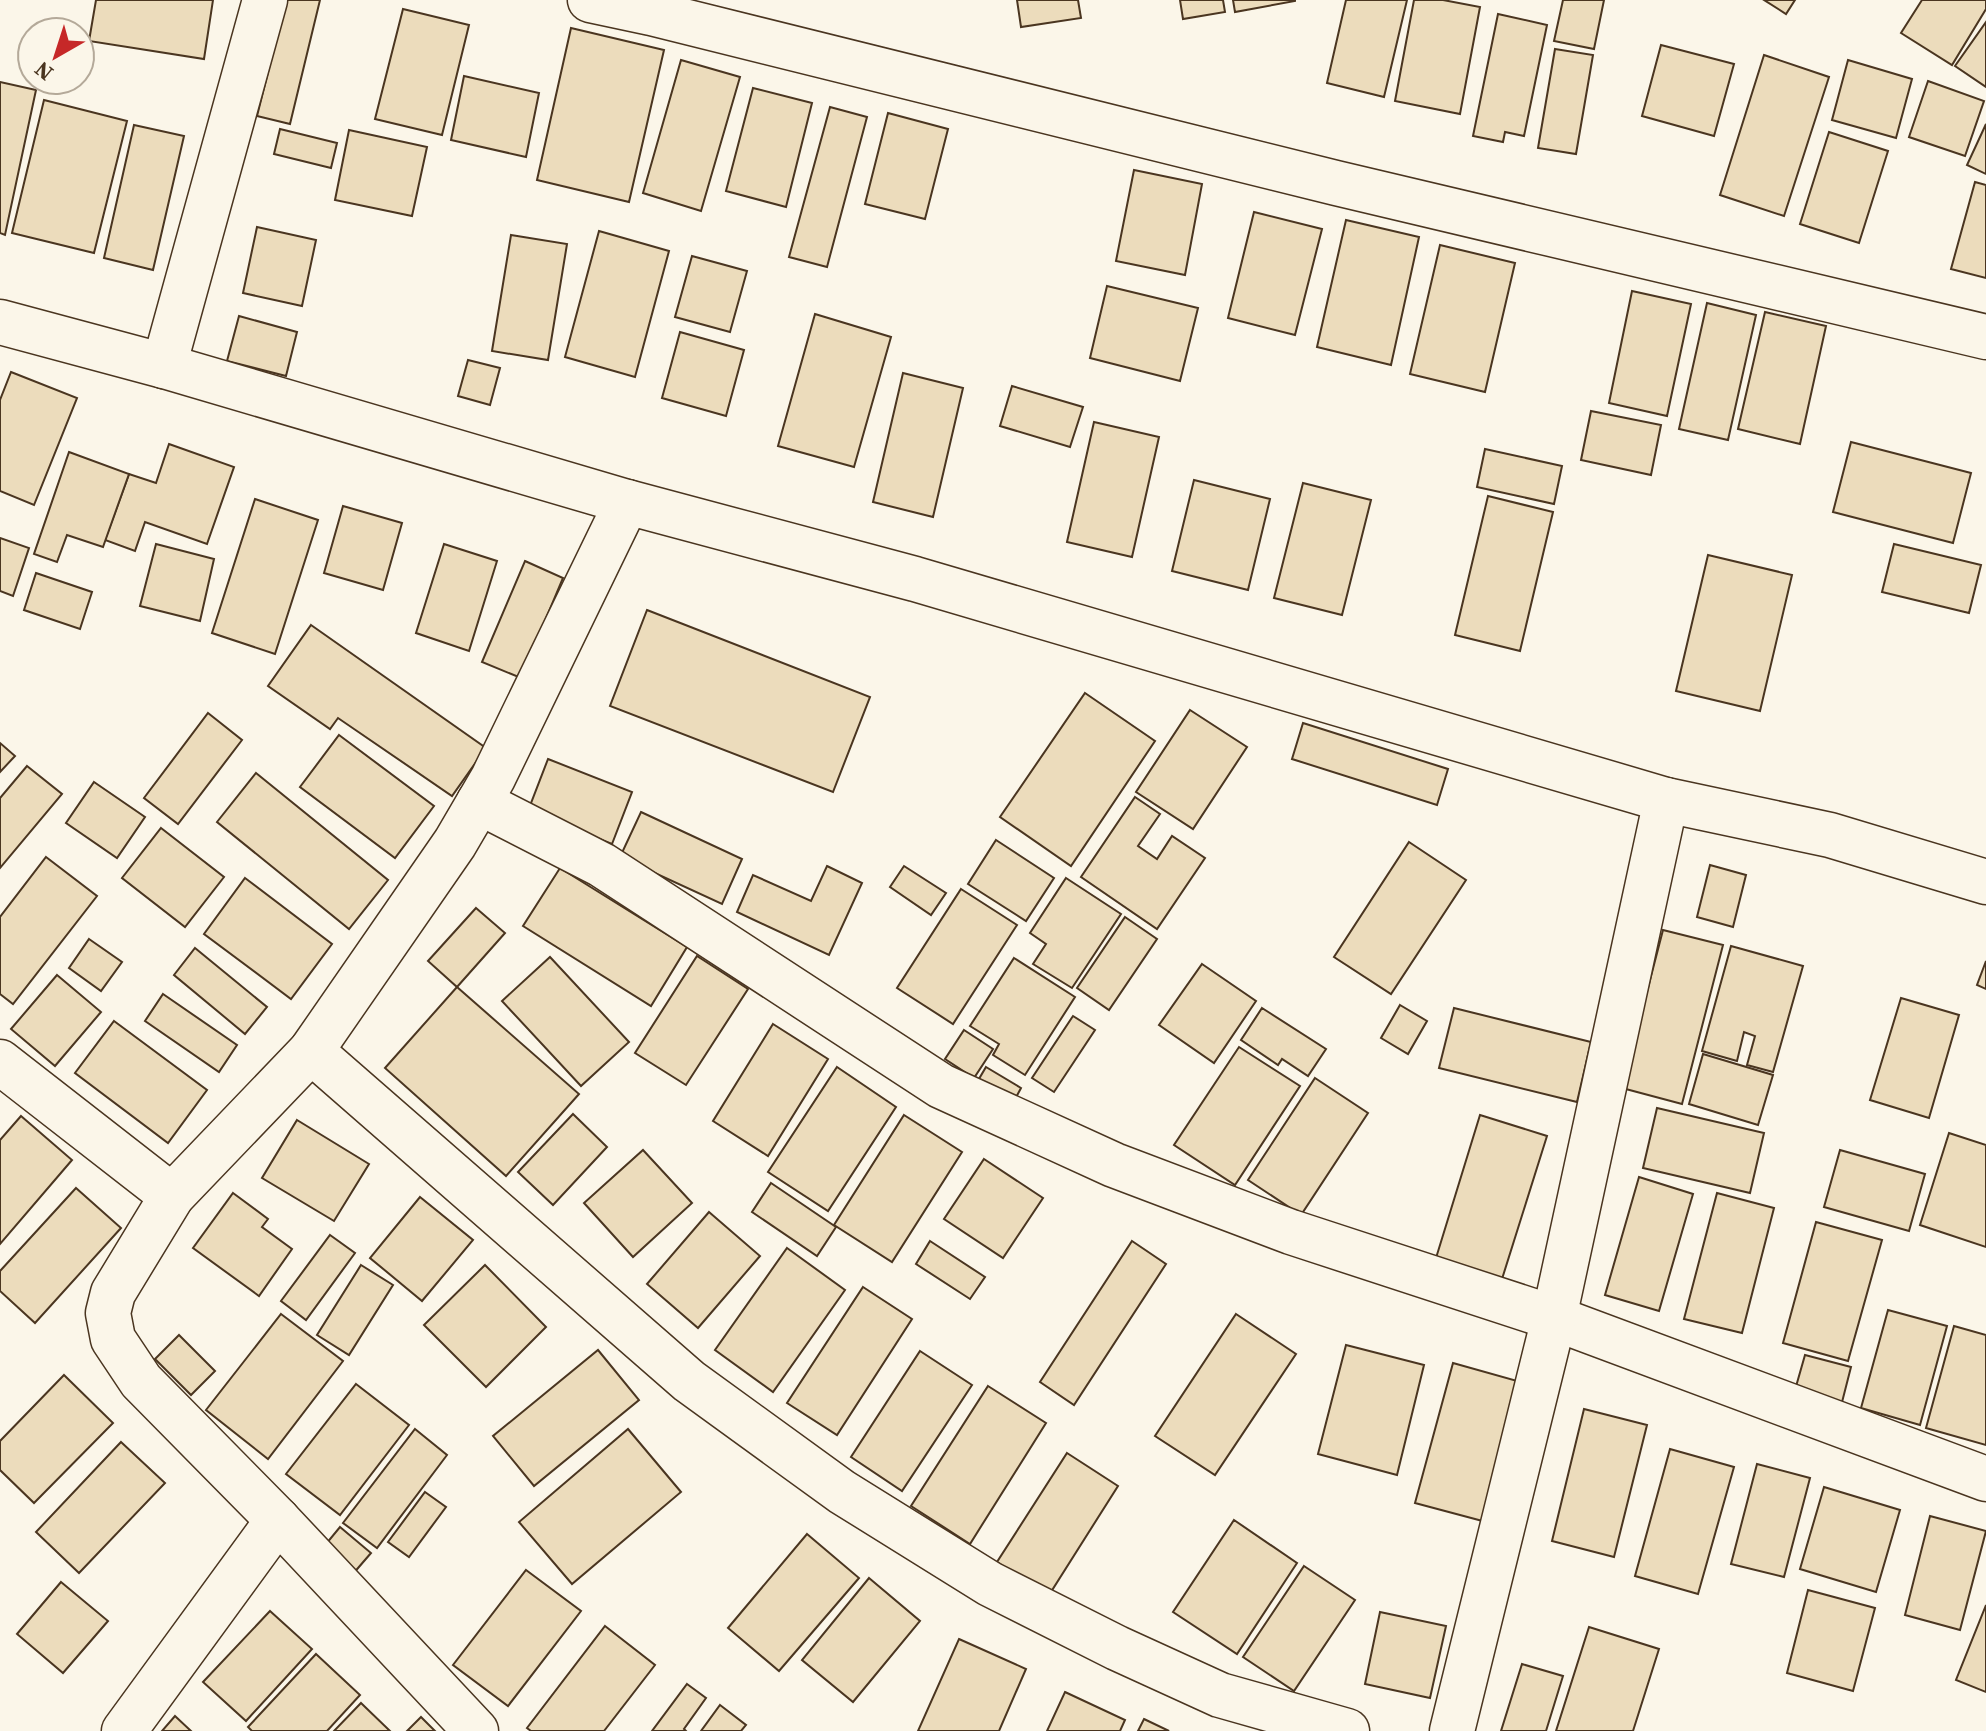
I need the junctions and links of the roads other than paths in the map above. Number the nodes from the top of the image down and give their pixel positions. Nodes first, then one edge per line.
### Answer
1 (265, 0) edge
2 (590, 0) edge
3 (0, 322) edge
4 (1986, 337) edge
5 (164, 366) junction
6 (627, 502) junction
7 (1666, 800) junction
8 (479, 802) junction
9 (1986, 882) edge
10 (311, 1051) junction
11 (0, 1062) edge
12 (172, 1196) junction
13 (1554, 1318) junction
14 (1986, 1479) edge
15 (278, 1520) junction
16 (124, 1731) edge
17 (476, 1731) edge
18 (1347, 1731) edge
19 (1452, 1731) edge

1 - 5 street
2 - 4 street
3 - 5 street
5 - 6 street
6 - 7 street
6 - 8 street
7 - 9 street
7 - 13 street
8 - 10 street
8 - 13 street
10 - 12 street
10 - 18 street
11 - 12 street
12 - 15 street
13 - 14 street
13 - 19 street
15 - 16 street
15 - 17 street

